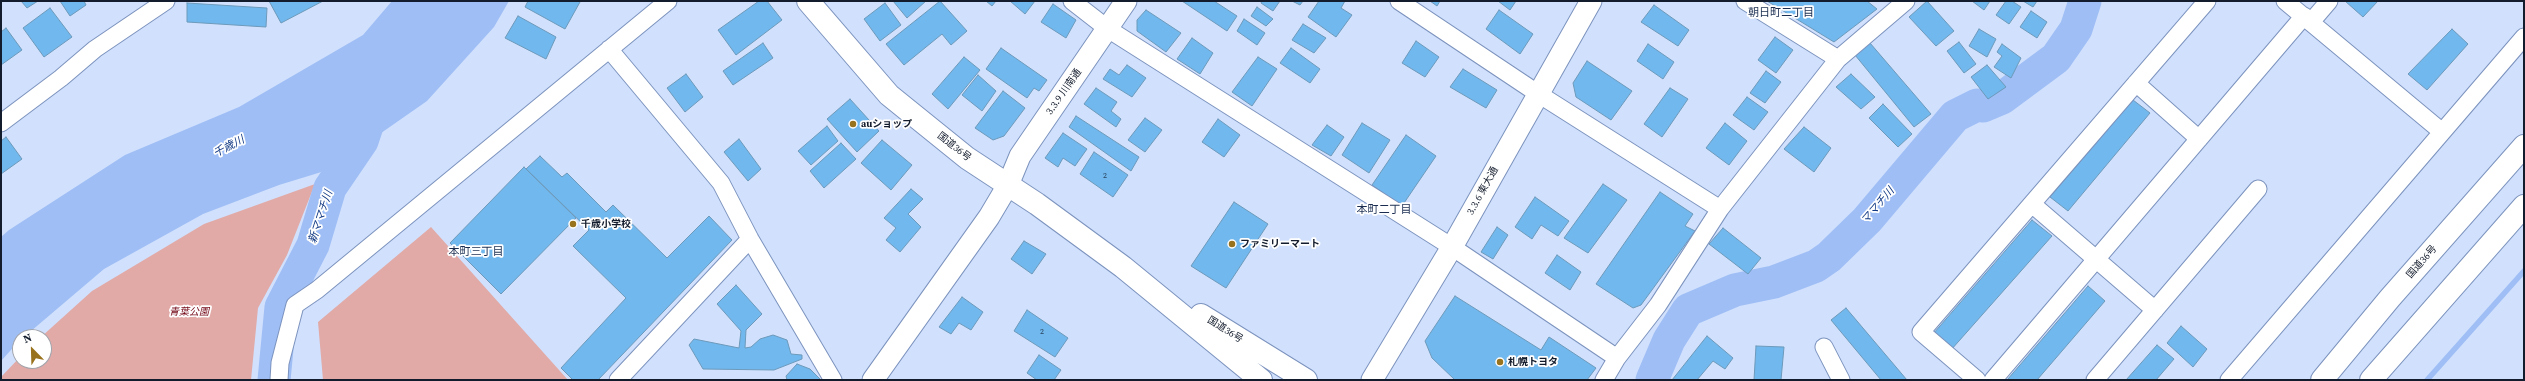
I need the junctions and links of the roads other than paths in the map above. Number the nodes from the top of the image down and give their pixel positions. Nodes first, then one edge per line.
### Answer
1 (166, 1) edge
2 (668, 1) edge
3 (808, 1) edge
4 (1072, 1) edge
5 (1126, 1) edge
6 (1399, 1) edge
7 (1591, 1) edge
8 (1746, 1) edge
9 (1906, 1) edge
10 (2207, 1) edge
11 (2285, 1) edge
12 (2329, 1) edge
13 (2307, 19) junction
14 (1108, 28) junction
15 (2524, 37) edge
16 (609, 49) junction
17 (1838, 59) junction
18 (2136, 83) junction
19 (1537, 93) junction
20 (1, 123) edge
21 (2441, 131) junction
22 (2199, 139) junction
23 (2524, 146) edge
24 (1008, 185) junction
25 (2258, 190) dead end
26 (2032, 204) junction
27 (2524, 206) edge
28 (1720, 209) junction
29 (750, 239) junction
30 (1452, 247) junction
31 (2097, 258) junction
32 (1123, 267) junction
33 (2155, 310) junction
34 (1824, 347) dead end
35 (1617, 358) junction
36 (279, 380) edge
37 (618, 380) edge
38 (833, 380) edge
39 (873, 380) edge
40 (1262, 380) edge
41 (1306, 380) edge
42 (1372, 380) edge
43 (1604, 380) edge
44 (1841, 380) edge
45 (1977, 380) edge
46 (1992, 380) edge
47 (2094, 380) edge
48 (2229, 380) edge
49 (2322, 380) edge
50 (2371, 380) edge

1 - 20 street
2 - 16 street
3 - 24 highway, 国道36号
4 - 14 street
5 - 14 street, 3.3.9 川南通
6 - 19 street
7 - 19 street, 3.3.6 東大通
8 - 17 street
9 - 17 street
10 - 18 street
11 - 13 street
12 - 13 street
13 - 21 street
13 - 22 street
14 - 24 street, 3.3.9 川南通
14 - 30 street
15 - 21 street
16 - 29 street
16 - 36 street
17 - 28 street
18 - 22 street
18 - 26 street
19 - 28 street
19 - 30 street, 3.3.6 東大通
21 - 48 street
22 - 31 street
23 - 49 highway, 国道36号
24 - 32 highway, 国道36号
24 - 39 street, 3.3.9 川南通
25 - 33 street
26 - 31 street
26 - 45 street
27 - 50 highway
28 - 35 street
29 - 37 street
29 - 38 street
30 - 35 street
30 - 42 street, 3.3.6 東大通
31 - 33 street
31 - 46 street
32 - 40 highway, 国道36号
32 - 41 highway, 国道36号
33 - 47 street
34 - 44 street
35 - 43 street

